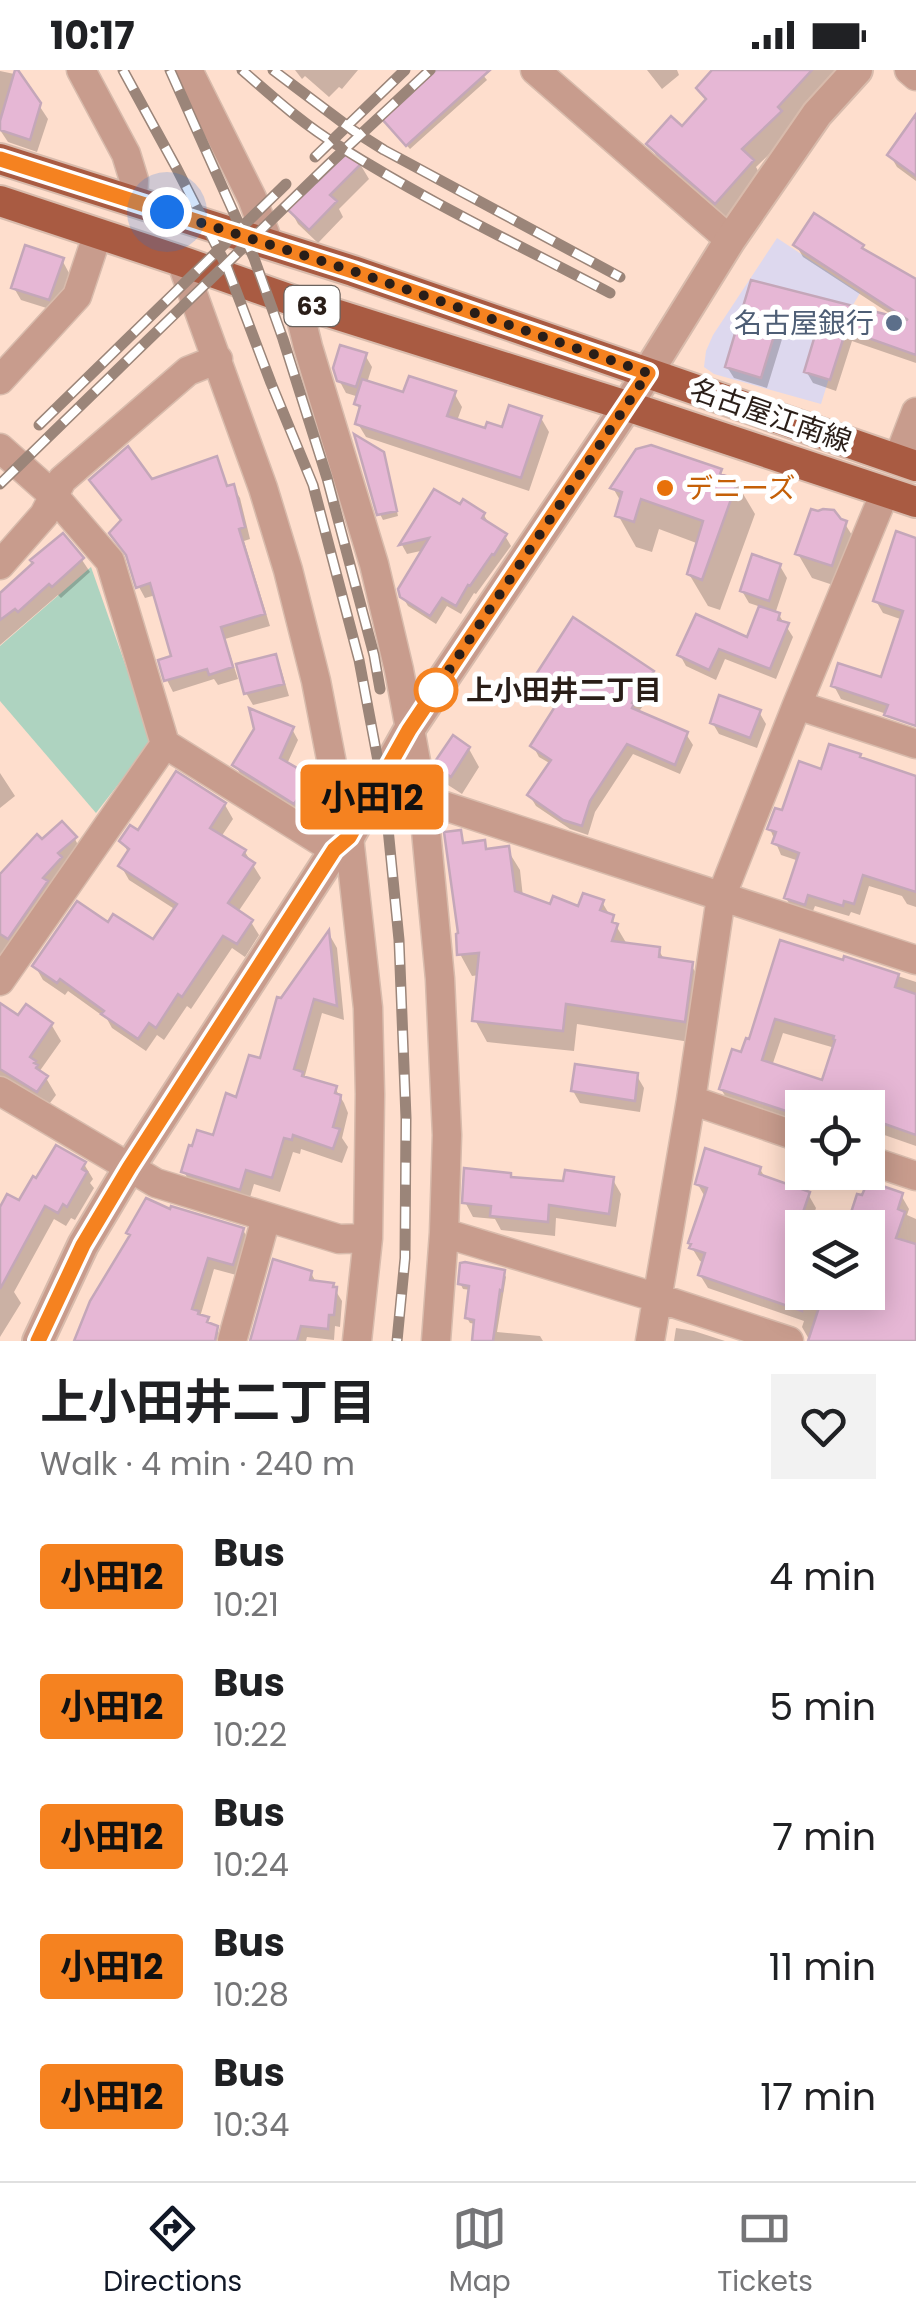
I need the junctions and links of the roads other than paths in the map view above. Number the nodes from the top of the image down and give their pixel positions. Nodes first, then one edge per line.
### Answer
1 (188, 70) edge
2 (535, 70) edge
3 (856, 70) edge
4 (909, 70) edge
5 (83, 71) edge
6 (916, 76) edge
7 (0, 159) edge
8 (0, 200) edge
9 (133, 201) junction
10 (98, 233) junction
11 (730, 240) junction
12 (269, 244) junction
13 (182, 260) junction
14 (297, 302) junction
15 (218, 358) junction
16 (648, 373) junction
17 (0, 380) edge
18 (627, 406) junction
19 (916, 412) edge
20 (0, 448) edge
21 (907, 462) edge
22 (886, 492) junction
23 (54, 496) junction
24 (916, 502) edge
25 (0, 565) edge
26 (797, 705) junction
27 (409, 730) junction
28 (165, 744) junction
29 (916, 744) edge
30 (422, 799) junction
31 (342, 844) junction
32 (721, 897) junction
33 (916, 960) edge
34 (0, 981) edge
35 (0, 1091) edge
36 (690, 1100) junction
37 (785, 1132) edge
38 (885, 1166) edge
39 (129, 1168) junction
40 (916, 1176) edge
41 (266, 1218) junction
42 (444, 1232) junction
43 (368, 1238) junction
44 (658, 1298) junction
45 (38, 1341) edge
46 (232, 1341) edge
47 (357, 1341) edge
48 (436, 1341) edge
49 (650, 1341) edge
50 (789, 1341) edge

1 - 12 street
2 - 11 street
3 - 11 street
4 - 6 street
5 - 9 street
7 - 9 main road, 名古屋江南線 / 63
8 - 10 main road, 名古屋江南線 / 63
9 - 12 main road, 名古屋江南線 / 63
10 - 13 main road, 名古屋江南線 / 63
10 - 17 street
11 - 16 street
12 - 16 main road, 名古屋江南線 / 63
13 - 14 main road, 名古屋江南線 / 63
13 - 15 street
14 - 18 main road, 名古屋江南線 / 63
14 - 27 street
15 - 23 street
15 - 31 street
16 - 18 street
16 - 21 main road, 名古屋江南線 / 63
18 - 22 main road, 名古屋江南線 / 63
18 - 27 street
19 - 21 street
20 - 23 street
22 - 24 main road, 名古屋江南線 / 63
22 - 26 street
23 - 25 street
23 - 28 street
26 - 29 street
26 - 32 street
27 - 30 street
27 - 31 street
28 - 31 street
28 - 34 street
30 - 32 street
30 - 42 street
31 - 39 street
31 - 43 street
32 - 33 street
32 - 36 street
35 - 39 street
36 - 37 street
36 - 44 street
38 - 40 street
39 - 41 street
39 - 45 street
41 - 43 street
41 - 46 street
42 - 44 street
42 - 48 street
43 - 47 street
44 - 49 street
44 - 50 street

